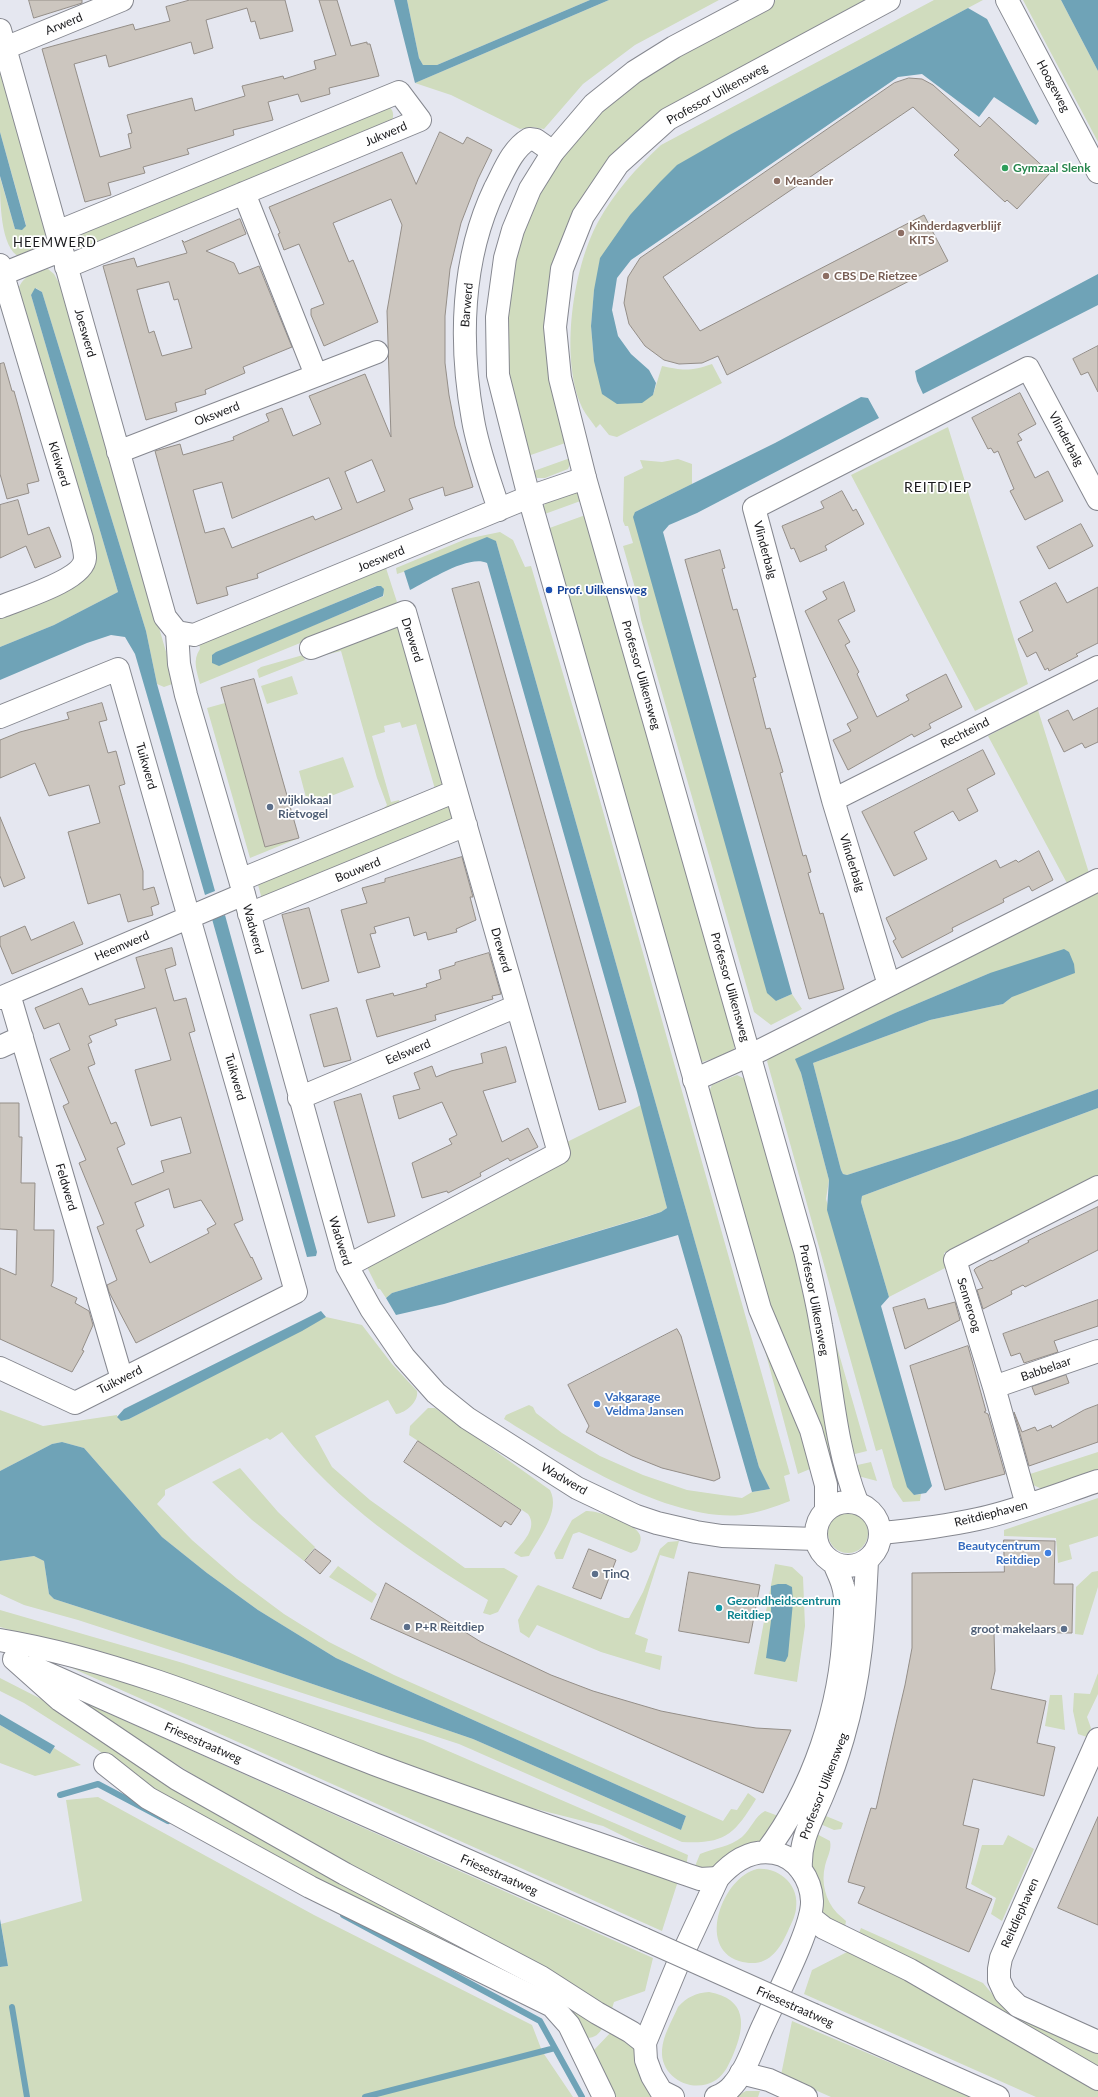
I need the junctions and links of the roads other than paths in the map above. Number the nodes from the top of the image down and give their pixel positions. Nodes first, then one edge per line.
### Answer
1 (122, 0) edge
2 (763, 0) edge
3 (889, 0) edge
4 (1007, 0) edge
5 (3, 39) edge
6 (553, 152) junction
7 (1098, 172) edge
8 (244, 193) junction
9 (61, 250) junction
10 (1, 272) edge
11 (377, 352) dead end
12 (316, 375) junction
13 (118, 452) junction
14 (585, 478) junction
15 (529, 496) junction
16 (1098, 499) edge
17 (499, 510) junction
18 (0, 607) edge
19 (177, 632) junction
20 (311, 648) dead end
21 (1098, 667) edge
22 (0, 717) edge
23 (456, 791) junction
24 (833, 800) junction
25 (466, 825) junction
26 (1098, 880) edge
27 (244, 896) junction
28 (190, 917) junction
29 (889, 985) junction
30 (4, 996) edge
31 (517, 1006) junction
32 (22, 1037) junction
33 (0, 1046) edge
34 (750, 1055) junction
35 (694, 1080) junction
36 (299, 1098) junction
37 (1098, 1187) edge
38 (347, 1266) junction
39 (1098, 1351) edge
40 (0, 1368) edge
41 (122, 1379) junction
42 (994, 1387) junction
43 (1098, 1481) edge
44 (857, 1502) junction
45 (1026, 1505) junction
46 (826, 1510) junction
47 (881, 1533) junction
48 (816, 1539) junction
49 (867, 1561) junction
50 (834, 1563) junction
51 (0, 1640) edge
52 (7, 1656) edge
53 (1098, 1739) edge
54 (105, 1764) dead end
55 (766, 1852) junction
56 (801, 1870) junction
57 (718, 1878) junction
58 (810, 1917) junction
59 (1098, 2042) edge
60 (645, 2044) junction
61 (741, 2073) junction
62 (1098, 2080) edge
63 (604, 2097) edge
64 (673, 2097) edge
65 (716, 2097) edge
66 (806, 2097) edge
67 (998, 2097) edge

1 - 5 street, Arwerd
2 - 6 street
3 - 14 street, Professor Uilkensweg
4 - 7 street, Hoogeweg
5 - 9 street, Joeswerd
6 - 15 street
6 - 17 street, Barwerd
8 - 9 street, Jukwerd
8 - 9 street, Jukwerd
8 - 12 street
9 - 10 street, Kleiwerd
9 - 13 street, Joeswerd
10 - 18 street, Kleiwerd
11 - 12 street, Okswerd
12 - 13 street, Okswerd
13 - 19 street, Joeswerd
14 - 15 street, Joeswerd
14 - 34 street, Professor Uilkensweg
15 - 17 street, Joeswerd
15 - 35 street
16 - 24 street, Vlinderbalg
17 - 19 street, Joeswerd
19 - 27 street, Wadwerd
20 - 23 street, Drewerd
21 - 24 street, Rechteind
22 - 28 street, Tuikwerd
23 - 25 street, Drewerd
23 - 27 street
24 - 29 street, Vlinderbalg
25 - 27 street, Bouwerd
25 - 31 street, Drewerd
26 - 29 street
27 - 28 street, Heemwerd
27 - 36 street, Wadwerd
28 - 30 street, Heemwerd
28 - 41 street, Tuikwerd
29 - 34 street
30 - 32 street, Feldwerd
31 - 36 street, Eelswerd
31 - 38 street, Drewerd
32 - 33 street
32 - 41 street, Feldwerd
34 - 35 street
34 - 44 street, Professor Uilkensweg
35 - 46 street
36 - 38 street, Wadwerd
37 - 42 street, Senneroog
38 - 48 street, Wadwerd
39 - 42 street, Babbelaar
40 - 41 street, Tuikwerd
42 - 45 street, Senneroog
43 - 45 street, Reitdiephaven
44 - 46 street
44 - 47 street
45 - 47 street, Reitdiephaven
46 - 48 street
47 - 49 street
48 - 50 street
49 - 50 street
49 - 56 street, Professor Uilkensweg
50 - 55 street, Professor Uilkensweg
51 - 57 street
52 - 60 street
52 - 67 street, Friesestraatweg, bridge
53 - 59 street, Reitdiephaven
54 - 63 street
55 - 56 street
55 - 57 street
56 - 58 street
57 - 60 street
58 - 61 street
58 - 62 street
60 - 64 street
61 - 65 street
61 - 66 street

